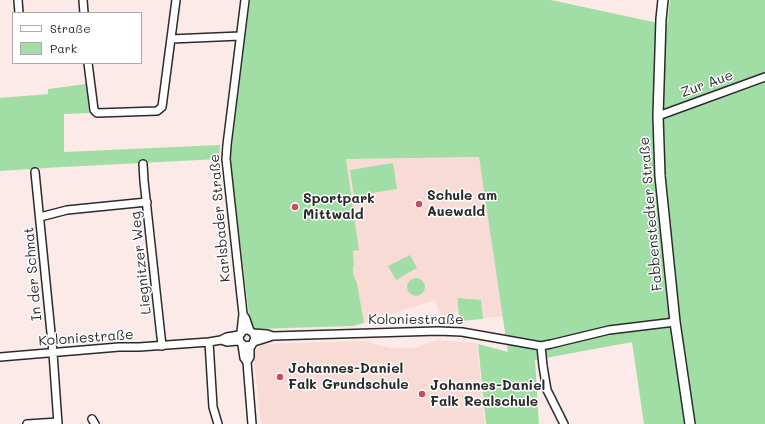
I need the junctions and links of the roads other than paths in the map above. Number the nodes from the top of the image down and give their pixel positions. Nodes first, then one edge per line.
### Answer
1 (18, 0) edge
2 (83, 0) edge
3 (176, 0) edge
4 (245, 0) edge
5 (663, 0) edge
6 (19, 12) edge
7 (84, 12) edge
8 (240, 36) junction
9 (171, 39) junction
10 (88, 64) edge
11 (765, 77) edge
12 (658, 116) junction
13 (144, 164) dead end
14 (35, 172) dead end
15 (147, 202) junction
16 (90, 207) joint
17 (40, 217) junction
18 (243, 314) junction
19 (675, 322) junction
20 (252, 332) junction
21 (240, 333) junction
22 (273, 336) junction
23 (221, 340) junction
24 (209, 342) junction
25 (253, 343) junction
26 (241, 344) junction
27 (162, 346) junction
28 (541, 346) junction
29 (53, 352) junction
30 (0, 357) edge
31 (247, 362) junction
32 (58, 423) edge
33 (27, 424) edge
34 (218, 424) edge
35 (252, 424) edge
36 (564, 424) edge
37 (690, 424) edge

1 - 6 street
2 - 7 street
3 - 9 street
4 - 8 street, Karlsbader Straße
5 - 12 street, Fabbenstedter Straße
8 - 9 street
8 - 18 street, Karlsbader Straße
9 - 10 street
11 - 12 street, Zur Aue
12 - 19 street, Fabbenstedter Straße
13 - 15 street, Liegnitzer Weg
14 - 17 street, In der Schnat
15 - 16 street, Liegnitzer Weg
15 - 27 street, Liegnitzer Weg
16 - 17 street, In der Schnat
17 - 29 street, In der Schnat
18 - 20 street, Karlsbader Straße
18 - 21 street, Karlsbader Straße
19 - 28 street, Koloniestraße
19 - 37 street, Fabbenstedter Straße
20 - 21 street
20 - 22 street, Koloniestraße
20 - 25 street
21 - 23 street, Koloniestraße
21 - 26 street
22 - 25 street, Koloniestraße
22 - 28 street, Koloniestraße
23 - 24 street, Koloniestraße
23 - 26 street, Koloniestraße
24 - 27 street, Koloniestraße
24 - 34 street
25 - 26 street
25 - 31 street
26 - 31 street
27 - 29 street, Koloniestraße
28 - 36 street
29 - 30 street, Koloniestraße
29 - 32 street, In der Schnat
31 - 35 street
32 - 33 street

